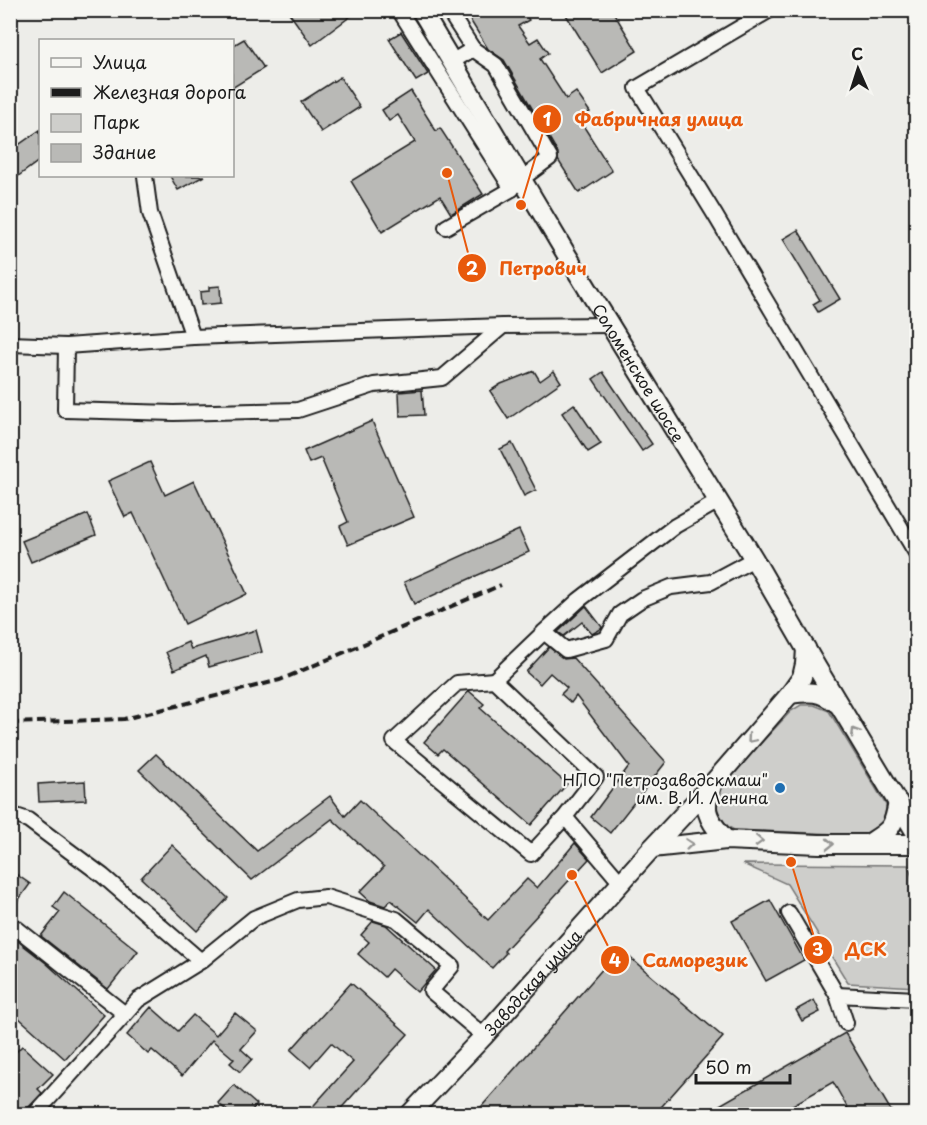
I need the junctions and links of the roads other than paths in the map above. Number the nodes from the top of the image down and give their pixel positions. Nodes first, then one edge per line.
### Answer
1 (399, 10) edge
2 (421, 10) edge
3 (448, 10) edge
4 (770, 10) edge
5 (473, 49) junction
6 (453, 61) junction
7 (145, 177) edge
8 (517, 184) junction
9 (446, 227) dead end
10 (611, 325) junction
11 (503, 326) junction
12 (193, 337) junction
13 (10, 344) edge
14 (66, 346) junction
15 (719, 501) junction
16 (916, 553) edge
17 (754, 559) junction
18 (544, 632) junction
19 (806, 648) junction
20 (494, 680) junction
21 (790, 694) junction
22 (838, 704) junction
23 (713, 783) junction
24 (898, 802) junction
25 (10, 814) edge
26 (565, 817) junction
27 (916, 833) edge
28 (726, 840) junction
29 (868, 844) junction
30 (916, 844) edge
31 (652, 848) junction
32 (621, 883) junction
33 (789, 913) dead end
34 (10, 922) edge
35 (201, 961) junction
36 (837, 995) junction
37 (916, 999) edge
38 (125, 1014) junction
39 (846, 1023) dead end
40 (484, 1036) junction
41 (35, 1114) edge
42 (410, 1114) edge

1 - 8 street
2 - 6 main road, Соломенское шоссе
3 - 5 street
4 - 16 street
5 - 6 street
5 - 8 street
6 - 8 main road, Соломенское шоссе
7 - 12 street
8 - 9 street
8 - 10 main road, Соломенское шоссе
10 - 11 street
10 - 15 main road, Соломенское шоссе
11 - 12 street
11 - 14 street
12 - 14 street
13 - 14 street
15 - 17 main road, Соломенское шоссе
15 - 18 street
17 - 18 street
17 - 19 main road, Соломенское шоссе
18 - 20 street
19 - 21 main road, Заводская улица
19 - 22 main road, Соломенское шоссе
20 - 26 street
20 - 26 street
21 - 22 main road
21 -> 23 main road, Заводская улица
24 -> 22 main road, Соломенское шоссе
23 - 28 main road
23 - 31 main road, Заводская улица
24 - 27 main road, Соломенское шоссе
24 - 29 main road
25 - 35 street
26 - 32 street
28 -> 29 main road
31 -> 28 main road
29 - 30 main road
31 - 32 main road, Заводская улица
32 - 40 main road, Заводская улица
33 - 36 street
34 - 38 street
35 - 38 street
35 - 40 street
36 - 37 street
36 - 39 street
38 - 41 street
40 - 42 main road, Заводская улица

